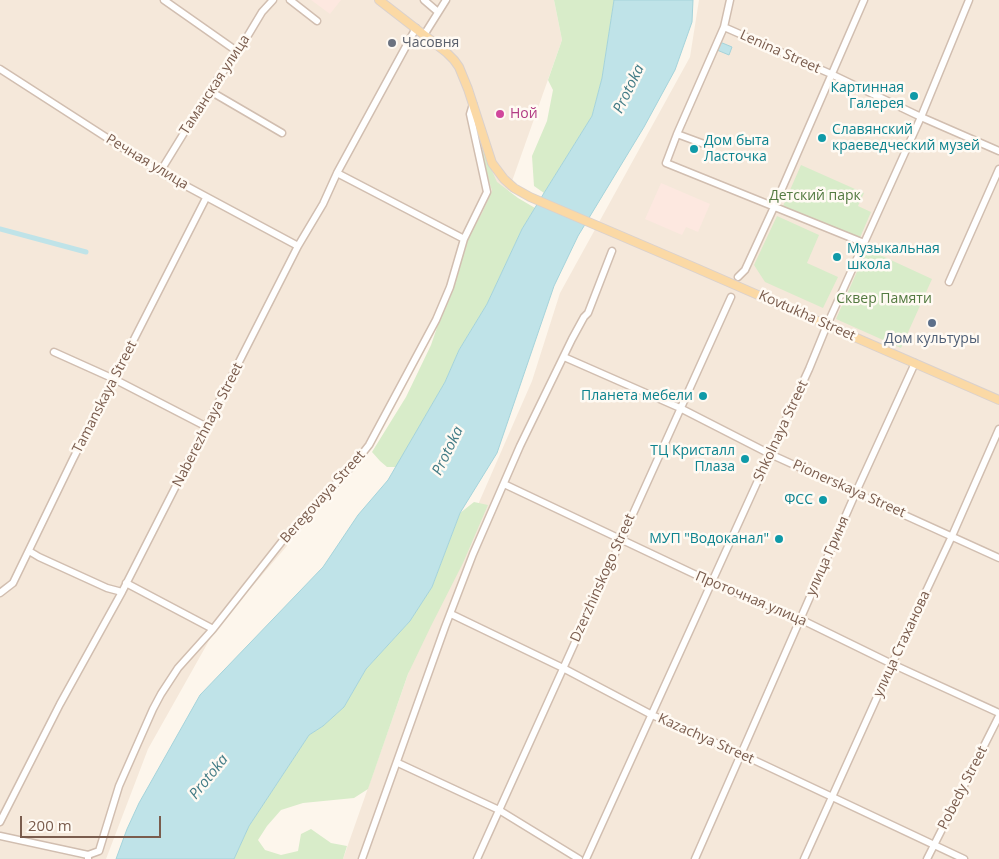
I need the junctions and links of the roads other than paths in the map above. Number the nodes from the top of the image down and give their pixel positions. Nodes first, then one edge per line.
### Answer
1 (164, 0) edge
2 (273, 0) edge
3 (290, 0) edge
4 (379, 0) edge
5 (424, 0) edge
6 (446, 0) edge
7 (730, 0) edge
8 (864, 0) edge
9 (969, 0) edge
10 (438, 12) junction
11 (317, 21) dead end
12 (724, 27) junction
13 (416, 28) junction
14 (424, 35) junction
15 (238, 52) junction
16 (0, 69) edge
17 (831, 74) junction
18 (210, 91) junction
19 (473, 104) junction
20 (921, 117) junction
21 (282, 133) dead end
22 (677, 134) junction
23 (704, 144) dead end
24 (999, 151) edge
25 (999, 169) edge
26 (160, 172) junction
27 (337, 173) junction
28 (206, 198) junction
29 (774, 207) junction
30 (464, 238) junction
31 (864, 243) junction
32 (298, 246) junction
33 (612, 251) dead end
34 (738, 277) dead end
35 (949, 282) dead end
36 (731, 297) dead end
37 (827, 325) junction
38 (54, 352) dead end
39 (564, 357) junction
40 (915, 363) junction
41 (114, 379) junction
42 (999, 400) edge
43 (680, 408) junction
44 (207, 427) junction
45 (999, 429) edge
46 (770, 454) junction
47 (504, 484) junction
48 (856, 492) junction
49 (952, 536) junction
50 (621, 539) junction
51 (29, 551) junction
52 (999, 558) edge
53 (711, 582) junction
54 (126, 584) junction
55 (122, 592) junction
56 (0, 593) edge
57 (451, 614) junction
58 (800, 619) junction
59 (214, 629) junction
60 (892, 664) junction
61 (563, 668) junction
62 (652, 715) junction
63 (999, 715) edge
64 (740, 754) junction
65 (398, 763) junction
66 (832, 798) junction
67 (499, 810) junction
68 (0, 822) edge
69 (0, 836) edge
70 (934, 845) junction
71 (88, 857) edge
72 (362, 859) edge
73 (477, 859) edge
74 (579, 859) edge
75 (586, 859) edge
76 (694, 859) edge
77 (804, 859) edge
78 (927, 859) edge
79 (964, 859) edge

1 - 15 street
2 - 15 street, Таманская улица
3 - 11 street
4 - 13 main road
5 - 10 street
6 - 10 street
7 - 12 street
8 - 17 street
9 - 20 street, Shkolnaya Street
10 - 14 street
12 - 17 street, Lenina Street
12 - 22 street
13 - 14 main road
13 - 27 street, Naberezhnaya Street
14 - 19 main road
15 - 18 street, Таманская улица
16 - 26 street, Речная улица
17 - 20 street, Lenina Street
17 - 29 street
18 - 21 street
18 - 26 street, Таманская улица
19 - 30 street, Beregovaya Street
19 - 37 main road, Kovtukha Street
20 - 24 street, Lenina Street
20 - 31 street, Shkolnaya Street
22 - 23 street
22 - 29 street
25 - 35 street
26 - 28 street, Речная улица
27 - 30 street
27 - 32 street, Naberezhnaya Street
28 - 32 street, Речная улица
28 - 41 street, Tamanskaya Street
29 - 31 street
29 - 34 street
30 - 59 street, Beregovaya Street
31 - 37 street, Shkolnaya Street
32 - 44 street, Naberezhnaya Street
33 - 39 street
36 - 43 street, Dzerzhinskogo Street
37 - 40 main road, Kovtukha Street
37 - 46 street, Shkolnaya Street
38 - 41 street
39 - 43 street, Pionerskaya Street
39 - 47 street
40 - 42 main road, Kovtukha Street
40 - 48 street, улица Гриня
41 - 44 street
41 - 51 street, Tamanskaya Street
43 - 46 street, Pionerskaya Street
43 - 50 street, Dzerzhinskogo Street
44 - 54 street, Naberezhnaya Street
45 - 49 street, улица Стаханова
46 - 48 street, Pionerskaya Street
46 - 53 street, Shkolnaya Street
47 - 50 street, Проточная улица
47 - 57 street
48 - 49 street, Pionerskaya Street
48 - 58 street, улица Гриня
49 - 52 street, Pionerskaya Street
49 - 60 street, улица Стаханова
50 - 53 street, Проточная улица
50 - 61 street, Dzerzhinskogo Street
51 - 55 street
51 - 56 street, Tamanskaya Street
53 - 58 street, Проточная улица
53 - 62 street, Shkolnaya Street
54 - 55 street, Naberezhnaya Street
54 - 59 street
55 - 68 street, Naberezhnaya Street
57 - 61 street, Kazachya Street
57 - 65 street
58 - 60 street, Проточная улица
58 - 64 street, улица Гриня
59 - 71 street, Beregovaya Street
60 - 63 street, Проточная улица
60 - 66 street, улица Стаханова
61 - 62 street, Kazachya Street
61 - 67 street, Dzerzhinskogo Street
62 - 64 street, Kazachya Street
62 - 75 street, Shkolnaya Street
63 - 70 street, Pobedy Street
64 - 66 street, Kazachya Street
64 - 76 street, улица Гриня
65 - 67 street
65 - 72 street
66 - 70 street, Kazachya Street
66 - 77 street, улица Стаханова
67 - 73 street, Dzerzhinskogo Street
67 - 74 street
69 - 71 street
70 - 78 street, Pobedy Street
70 - 79 street, Kazachya Street

